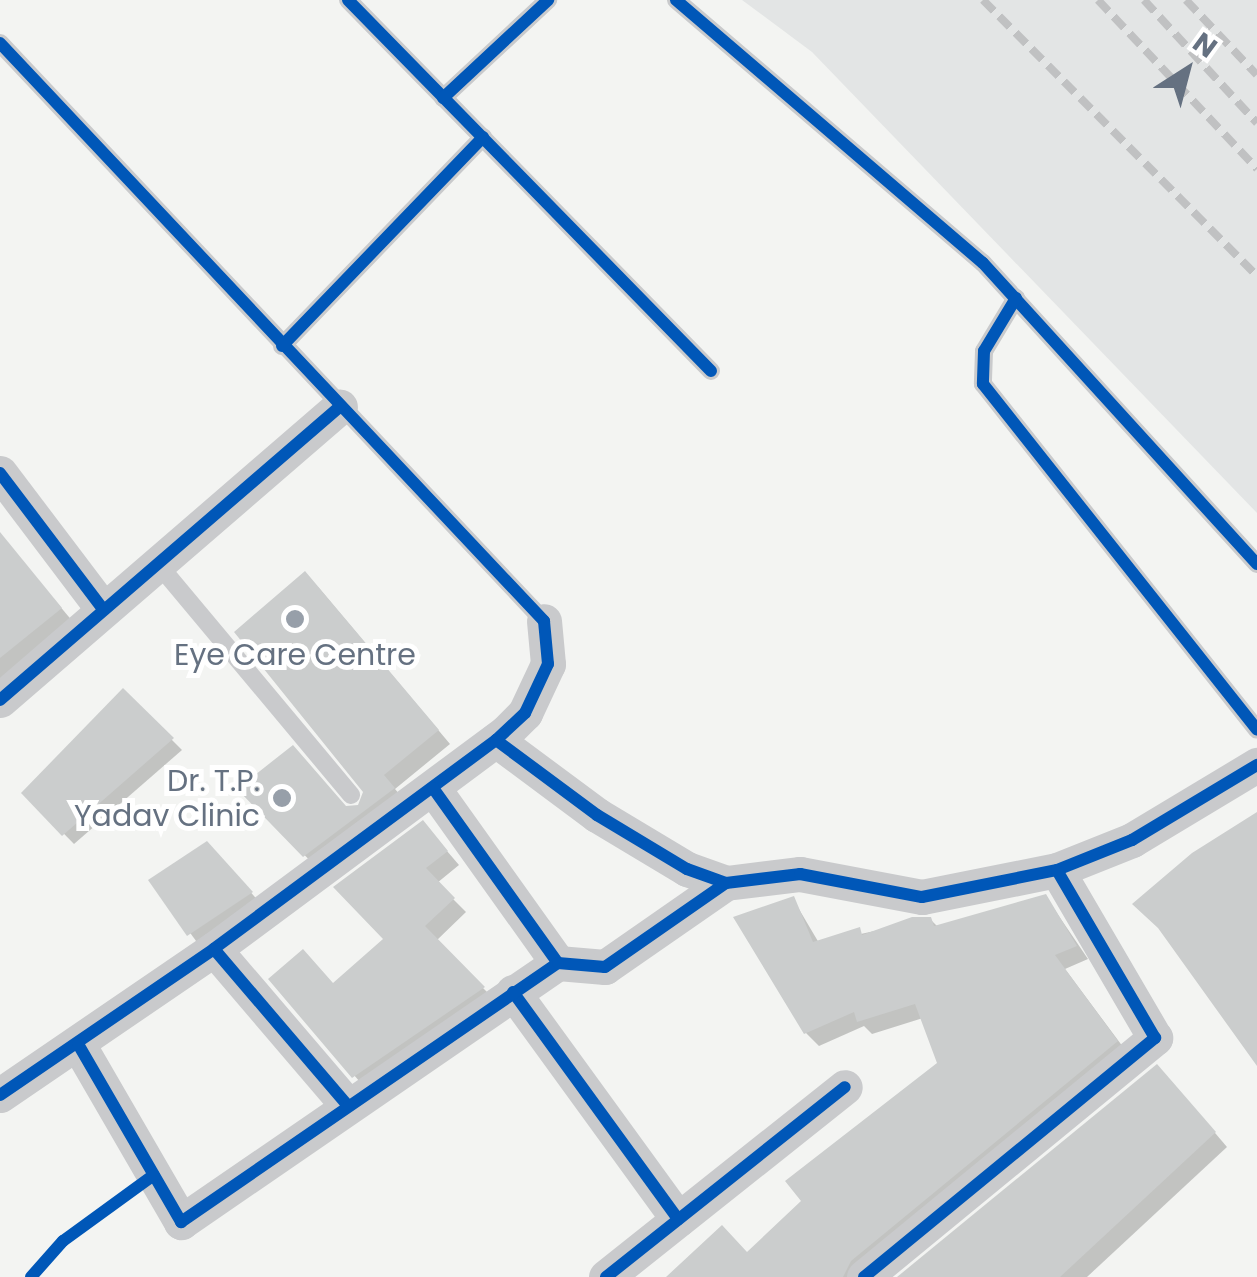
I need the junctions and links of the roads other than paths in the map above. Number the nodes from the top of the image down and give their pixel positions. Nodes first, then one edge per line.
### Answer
1 (348, 0) edge
2 (548, 0) edge
3 (676, 0) edge
4 (0, 42) edge
5 (444, 98) junction
6 (482, 137) junction
7 (1016, 298) junction
8 (282, 346) junction
9 (711, 370) dead end
10 (340, 407) junction
11 (0, 473) edge
12 (158, 564) junction
13 (1257, 564) edge
14 (103, 608) junction
15 (544, 621) joint
16 (0, 700) edge
17 (1257, 730) edge
18 (496, 740) junction
19 (1257, 765) edge
20 (432, 788) junction
21 (352, 796) dead end
22 (1057, 870) junction
23 (726, 883) junction
24 (214, 949) junction
25 (558, 963) junction
26 (513, 992) junction
27 (78, 1044) junction
28 (845, 1086) dead end
29 (0, 1094) edge
30 (348, 1106) junction
31 (678, 1219) junction
32 (606, 1277) edge
33 (864, 1277) edge

1 - 5 lane
2 - 5 lane
3 - 7 lane
4 - 8 lane
5 - 6 lane
6 - 8 lane
6 - 9 lane
7 - 13 lane
7 - 17 lane
8 - 10 lane
10 - 12 street
10 - 15 lane
11 - 14 street
12 - 14 street
12 - 21 lane
14 - 16 street
15 - 18 street
18 - 20 street
18 - 23 street
19 - 22 street
20 - 24 street
20 - 25 street
22 - 23 street
22 - 33 street
23 - 25 street
24 - 27 street
24 - 30 street
25 - 26 street
26 - 30 street
26 - 31 street
27 - 29 street
27 - 30 street
28 - 31 street
31 - 32 street

